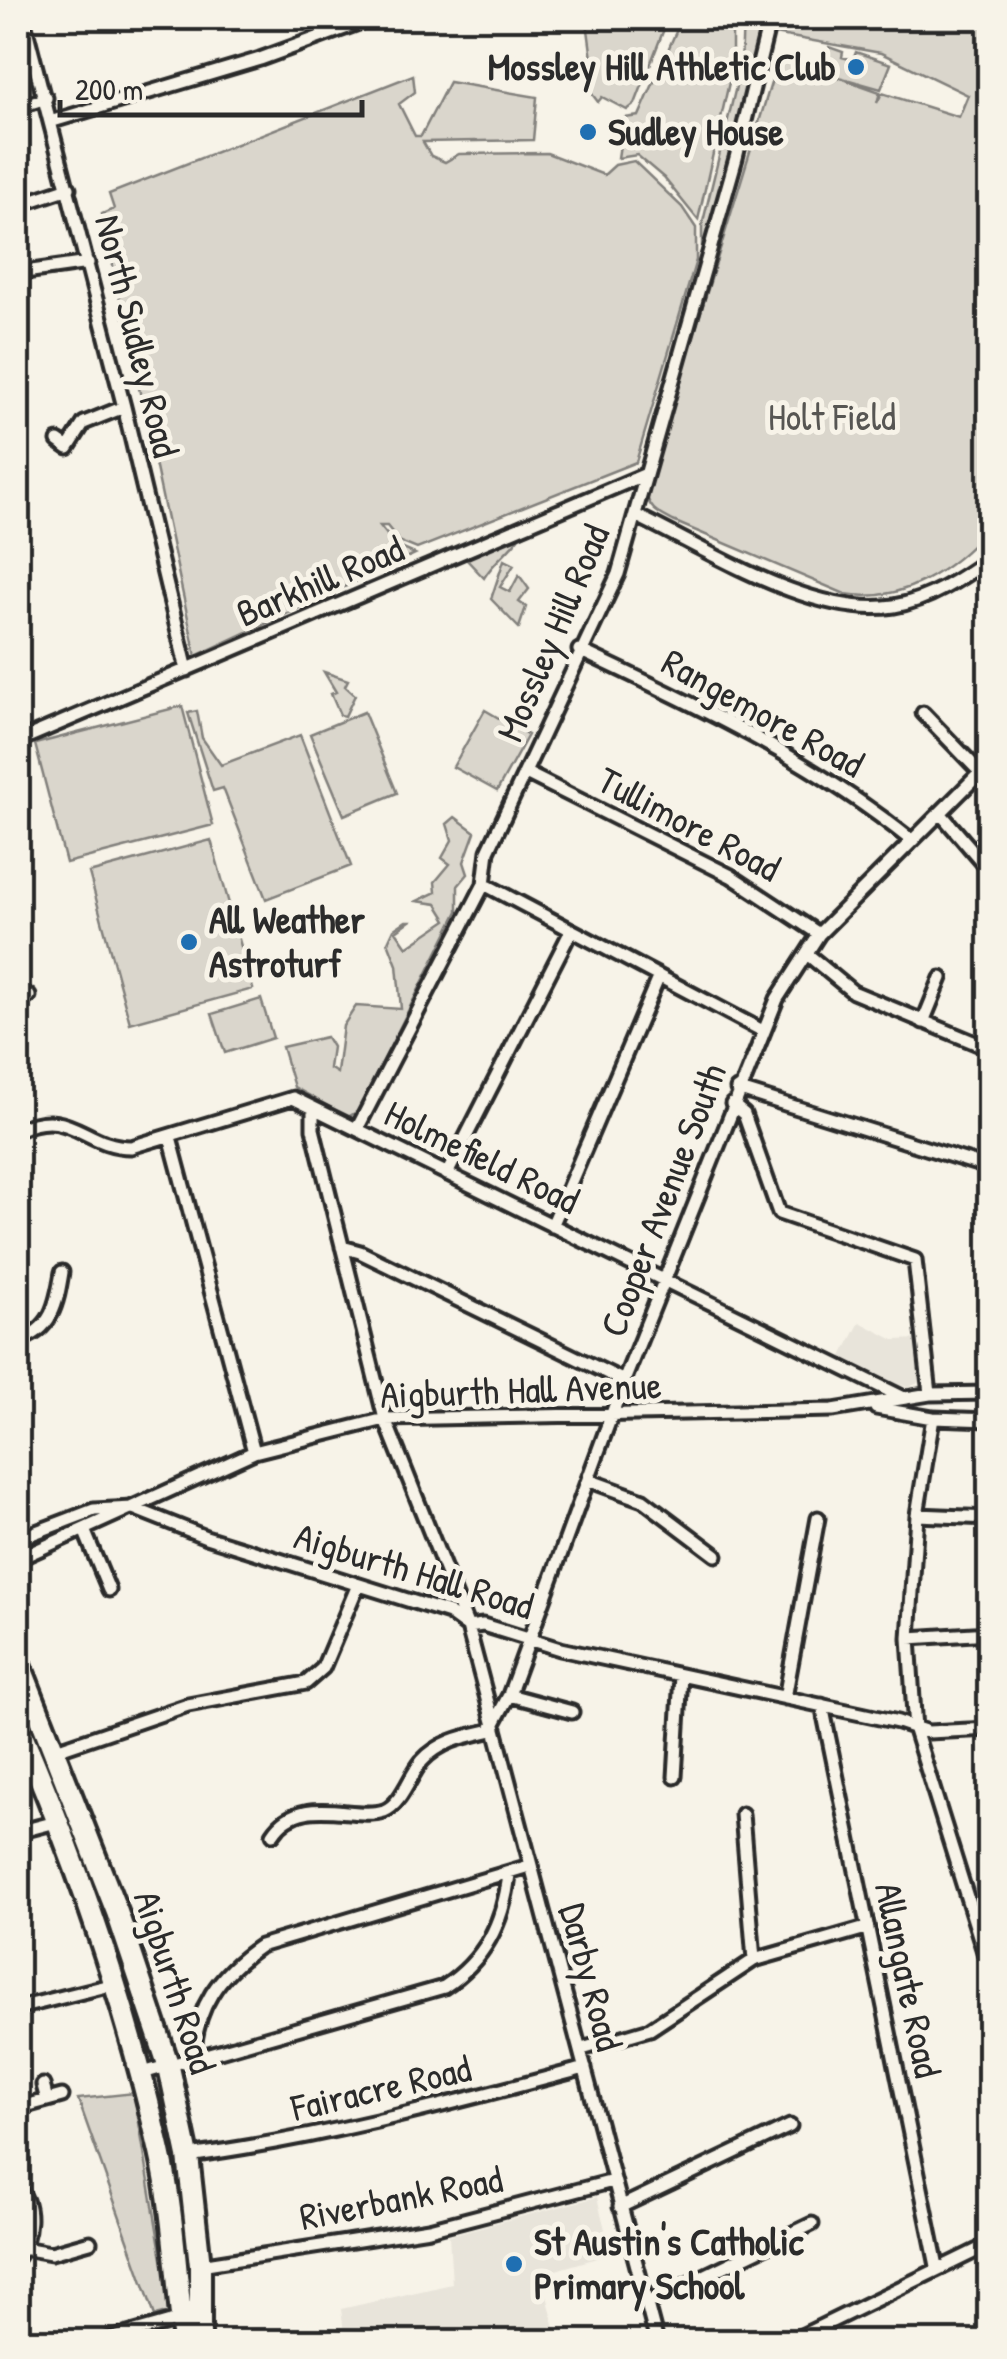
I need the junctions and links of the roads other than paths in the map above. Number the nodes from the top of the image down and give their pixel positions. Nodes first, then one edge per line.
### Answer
1 (24, 18) edge
2 (372, 18) edge
3 (770, 18) edge
4 (33, 58) junction
5 (18, 63) edge
6 (46, 98) junction
7 (18, 107) edge
8 (53, 120) junction
9 (69, 188) junction
10 (18, 205) edge
11 (88, 263) junction
12 (18, 273) edge
13 (124, 407) junction
14 (58, 441) dead end
15 (646, 474) junction
16 (635, 515) junction
17 (990, 558) edge
18 (580, 650) junction
19 (187, 670) junction
20 (923, 713) dead end
21 (18, 741) edge
22 (985, 767) edge
23 (526, 772) junction
24 (942, 814) junction
25 (911, 840) junction
26 (990, 871) edge
27 (484, 884) junction
28 (571, 931) junction
29 (819, 934) junction
30 (806, 954) junction
31 (659, 976) junction
32 (941, 978) dead end
33 (923, 1022) junction
34 (761, 1030) junction
35 (990, 1049) edge
36 (737, 1089) junction
37 (732, 1104) junction
38 (313, 1108) junction
39 (18, 1130) edge
40 (358, 1130) junction
41 (170, 1136) junction
42 (990, 1168) edge
43 (447, 1174) junction
44 (552, 1226) junction
45 (342, 1248) junction
46 (66, 1279) dead end
47 (664, 1282) junction
48 (18, 1340) edge
49 (624, 1381) junction
50 (990, 1393) edge
51 (930, 1394) junction
52 (904, 1398) junction
53 (867, 1407) junction
54 (614, 1418) junction
55 (934, 1418) junction
56 (385, 1420) junction
57 (990, 1420) edge
58 (254, 1452) junction
59 (588, 1480) junction
60 (133, 1508) junction
61 (917, 1515) junction
62 (818, 1518) dead end
63 (990, 1518) edge
64 (85, 1532) junction
65 (18, 1539) edge
66 (716, 1555) dead end
67 (18, 1560) edge
68 (358, 1585) junction
69 (109, 1590) dead end
70 (468, 1626) junction
71 (990, 1633) edge
72 (529, 1638) junction
73 (909, 1638) junction
74 (18, 1660) edge
75 (681, 1675) junction
76 (509, 1695) junction
77 (785, 1698) junction
78 (822, 1706) junction
79 (572, 1713) dead end
80 (18, 1725) edge
81 (493, 1728) junction
82 (915, 1730) junction
83 (990, 1730) edge
84 (56, 1750) junction
85 (675, 1776) dead end
86 (742, 1814) dead end
87 (265, 1819) dead end
88 (60, 1821) junction
89 (18, 1832) edge
90 (529, 1866) junction
91 (508, 1875) junction
92 (866, 1928) junction
93 (754, 1960) junction
94 (990, 1971) edge
95 (112, 1984) junction
96 (18, 2008) edge
97 (582, 2050) junction
98 (194, 2059) junction
99 (168, 2067) junction
100 (584, 2068) junction
101 (140, 2074) junction
102 (43, 2086) dead end
103 (62, 2096) dead end
104 (47, 2100) junction
105 (18, 2108) edge
106 (790, 2126) dead end
107 (188, 2156) junction
108 (613, 2182) junction
109 (18, 2188) edge
110 (620, 2207) junction
111 (812, 2224) dead end
112 (990, 2244) edge
113 (85, 2248) dead end
114 (20, 2252) edge
115 (200, 2265) junction
116 (937, 2266) junction
117 (650, 2302) junction
118 (181, 2319) junction
119 (18, 2325) edge
120 (657, 2338) edge
121 (23, 2342) edge
122 (100, 2342) edge
123 (184, 2342) edge
124 (200, 2342) edge
125 (641, 2342) edge
126 (789, 2342) edge

1 - 4 street, North Sudley Road
2 - 8 street
3 - 15 street, Mossley Hill Road
4 - 5 street
4 - 6 street, North Sudley Road
6 - 7 street
6 - 8 street, North Sudley Road
8 - 9 street, North Sudley Road
9 - 10 street
9 - 11 street, North Sudley Road
11 - 12 street
11 - 13 street, North Sudley Road
13 - 14 street
13 - 19 street, North Sudley Road
15 - 16 street, Mossley Hill Road
15 - 19 street, Barkhill Road
16 - 17 street
16 - 18 street, Mossley Hill Road
18 - 23 street, Mossley Hill Road
18 - 25 street, Rangemore Road
19 - 21 street, Barkhill Road
20 - 22 street
22 - 24 street, Cooper Avenue South
23 - 27 street, Mossley Hill Road
23 - 29 street, Tullimore Road
24 - 25 street, Cooper Avenue South
24 - 26 street
25 - 29 street, Cooper Avenue South
27 - 28 street
27 - 40 street, Mossley Hill Road
28 - 31 street
28 - 43 street
29 - 30 street, Cooper Avenue South
30 - 33 street
30 - 34 street, Cooper Avenue South
31 - 34 street
31 - 44 street
32 - 33 street
33 - 35 street
34 - 36 street, Cooper Avenue South
36 - 37 street, Cooper Avenue South
36 - 42 street
37 - 47 street, Cooper Avenue South
37 - 51 street
38 - 40 street, Holmefield Road
38 - 41 street, Holmefield Road
38 - 45 street, Darby Road
39 - 41 street, Holmefield Road
40 - 43 street, Holmefield Road
41 - 58 street
43 - 44 street, Holmefield Road
44 - 47 street, Holmefield Road
45 - 49 street
45 - 56 street, Darby Road
46 - 48 street
47 - 49 street, Cooper Avenue South
47 - 52 street, Holmefield Road
49 - 54 street, Cooper Avenue South
50 - 51 street
51 - 52 street
52 - 53 street
53 - 54 street, Aigburth Hall Avenue
53 - 55 street
54 - 56 street, Aigburth Hall Avenue
54 - 59 street, Cooper Avenue South
55 - 57 street
55 - 61 street
56 - 58 street, Aigburth Hall Avenue
56 - 70 street, Darby Road
58 - 60 street, Aigburth Hall Avenue
59 - 66 street
59 - 72 street, Cooper Avenue South
60 - 64 street, Aigburth Hall Avenue
60 - 65 street, Aigburth Hall Avenue
60 - 68 street, Aigburth Hall Road
61 - 63 street
61 - 73 street
62 - 77 street
64 - 67 street, Aigburth Hall Avenue
64 - 69 street
68 - 70 street, Aigburth Hall Road
68 - 84 street
70 - 72 street, Aigburth Hall Road
70 - 81 street, Darby Road
71 - 73 street
72 - 75 street, Aigburth Hall Road
72 - 76 street, Cooper Avenue South
73 - 82 street
74 - 84 highway, Aigburth Road
75 - 77 street, Aigburth Hall Road
75 - 85 street
76 - 79 street
76 - 81 street, Cooper Avenue South
77 - 78 street, Aigburth Hall Road
78 - 82 street, Aigburth Hall Road
78 - 92 street, Allangate Road
80 - 88 highway, Aigburth Road
81 - 87 street
81 - 90 street, Darby Road
82 - 83 street, Aigburth Hall Road
82 - 94 street
84 - 99 highway, Aigburth Road
86 - 93 street
88 - 89 street
88 - 95 highway, Aigburth Road
90 - 91 street
90 - 97 street, Darby Road
91 - 98 street
91 - 98 street
92 - 93 street
92 - 116 street, Allangate Road
93 - 97 street
95 - 96 street
95 - 101 highway, Aigburth Road
97 - 100 street, Darby Road
98 - 99 street
99 - 101 street
99 - 107 highway, Aigburth Road
100 - 107 street, Fairacre Road
100 - 108 street, Darby Road
101 - 118 highway, Aigburth Road
102 - 104 street
103 - 104 street
104 - 105 street
106 - 110 street
107 - 115 highway, Aigburth Road
108 - 110 street, Darby Road
108 - 115 street, Riverbank Road
109 - 114 street
110 - 117 street, Darby Road
111 - 117 street
112 - 116 street
113 - 114 street
115 - 124 highway, Aigburth Road
116 - 126 street
117 - 120 street, Darby Road
118 - 122 street
118 - 123 highway, Aigburth Road
119 - 121 street
120 - 125 street

